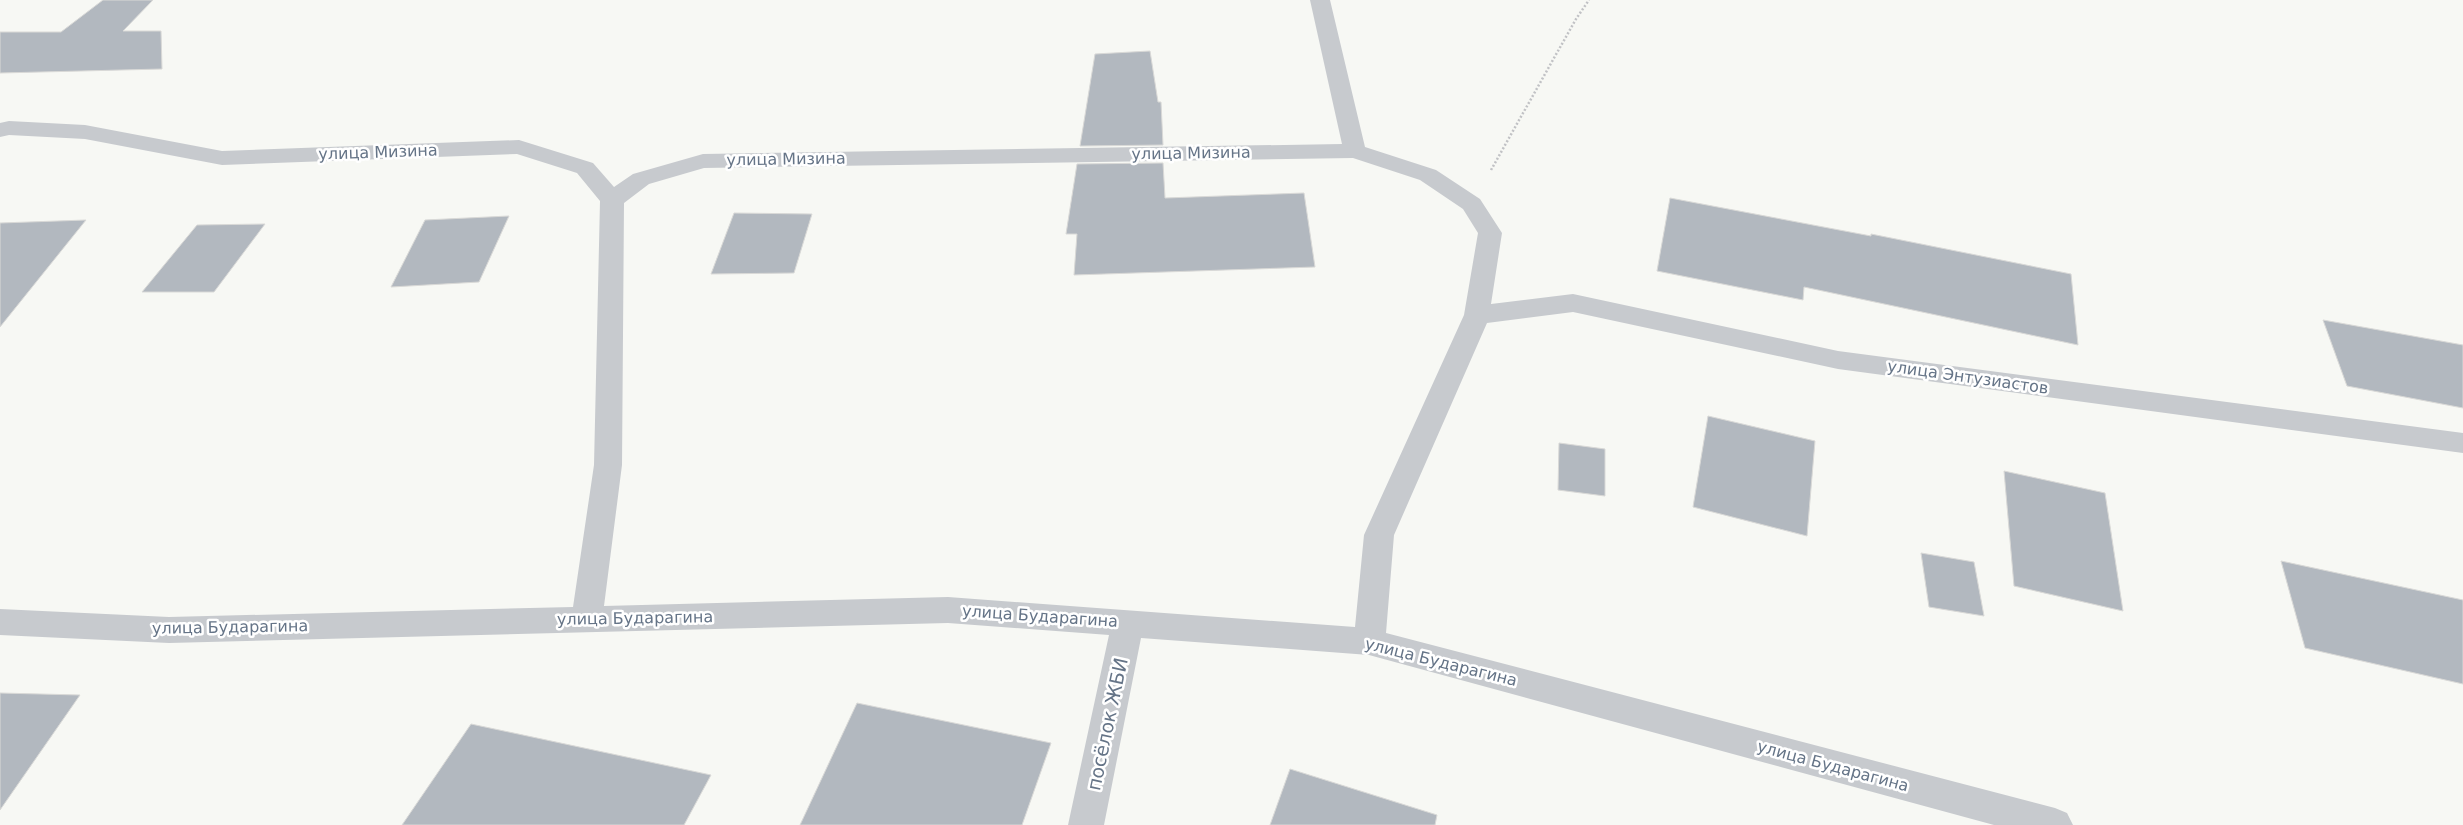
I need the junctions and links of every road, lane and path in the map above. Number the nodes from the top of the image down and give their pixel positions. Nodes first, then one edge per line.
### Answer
1 (1320, 0) edge
2 (1589, 0) edge
3 (0, 130) edge
4 (1355, 151) junction
5 (612, 200) junction
6 (1472, 204) junction
7 (1477, 315) junction
8 (2463, 443) edge
9 (586, 619) junction
10 (0, 622) edge
11 (1128, 622) junction
12 (1369, 642) junction
13 (1086, 825) edge
14 (2055, 825) edge

1 - 4 street
2 - 6 path
3 - 5 street, улица Мизина
4 - 5 street, улица Мизина
4 - 6 street, улица Мизина
5 - 9 street
6 - 7 street, улица Мизина
7 - 8 street, улица Энтузиастов
7 - 12 street, улица Мизина
9 - 10 street, улица Бударагина
9 - 11 street, улица Бударагина
11 - 12 street, улица Бударагина
11 - 13 street, посёлок ЖБИ
12 - 14 street, улица Бударагина

